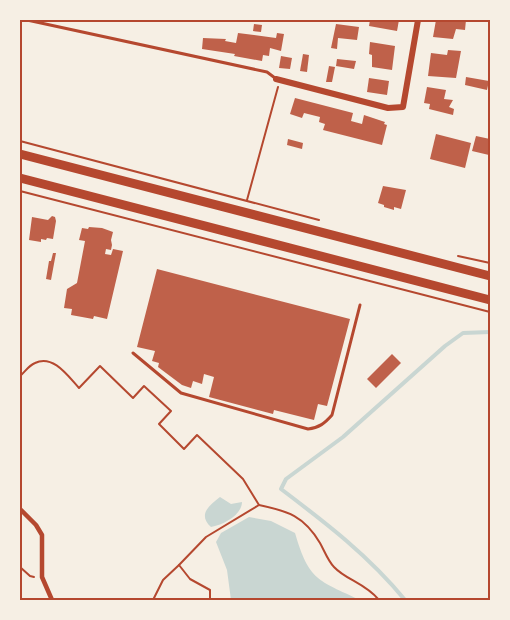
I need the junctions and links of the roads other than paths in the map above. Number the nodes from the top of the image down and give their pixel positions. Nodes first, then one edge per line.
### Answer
1 (27, 20) edge
2 (418, 20) edge
3 (278, 80) joint
4 (20, 154) edge
5 (20, 178) edge
6 (490, 276) edge
7 (490, 300) edge
8 (360, 305) dead end
9 (132, 353) dead end
10 (20, 509) edge
11 (52, 600) edge

1 - 3 lane
2 - 3 street
4 - 6 main road
5 - 7 main road
8 - 9 lane
10 - 11 street

